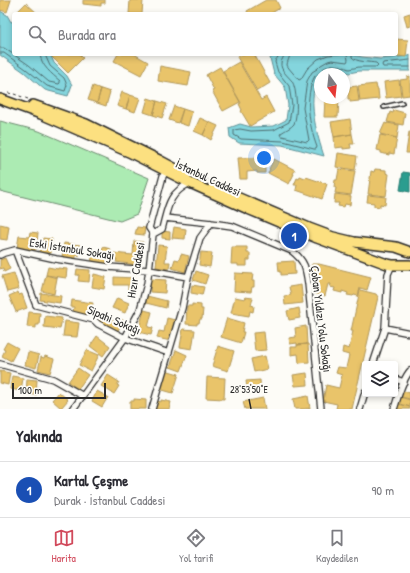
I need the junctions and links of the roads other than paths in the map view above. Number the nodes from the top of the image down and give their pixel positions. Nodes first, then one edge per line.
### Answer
1 (4, 97) edge
2 (402, 103) dead end
3 (384, 107) dead end
4 (167, 168) junction
5 (190, 183) junction
6 (165, 218) junction
7 (211, 222) junction
8 (153, 234) junction
9 (354, 247) junction
10 (398, 247) junction
11 (15, 250) junction
12 (410, 252) edge
13 (0, 255) edge
14 (392, 265) junction
15 (410, 265) edge
16 (149, 270) junction
17 (188, 277) junction
18 (385, 328) junction
19 (410, 333) edge
20 (125, 338) junction
21 (169, 353) junction
22 (374, 361) edge
23 (0, 364) edge
24 (410, 371) edge
25 (398, 380) edge
26 (404, 382) junction
27 (83, 396) junction
28 (364, 397) edge
29 (73, 409) edge
30 (152, 409) edge
31 (321, 409) edge
32 (360, 409) edge
33 (394, 409) edge

1 - 4 main road, İstanbul Caddesi
2 - 3 lane
4 - 5 main road, İstanbul Caddesi
4 - 8 street, Hızır Caddesi
4 - 9 main road, İstanbul Caddesi
5 - 6 street, Hızır Caddesi
5 - 9 main road, İstanbul Caddesi
6 - 7 street, Çoban Yıldızı Yolu Sokağı
6 - 8 street, Hızır Caddesi
7 - 17 street
7 - 31 street, Çoban Yıldızı Yolu Sokağı
8 - 16 street, Hızır Caddesi
9 - 10 main road, İstanbul Caddesi
9 - 14 main road, İstanbul Caddesi
10 - 12 main road, İstanbul Caddesi
10 - 14 main road
10 - 14 main road
11 - 13 street, Eski İstanbul Sokağı
11 - 16 street, Eski İstanbul Sokağı
11 - 20 street, Sipahi Sokağı
14 - 15 main road, İstanbul Caddesi
14 - 18 street
16 - 17 street, Eski İstanbul Sokağı
16 - 20 street, Hızır Caddesi
17 - 21 street
18 - 19 street
18 - 22 street
20 - 21 street, Sipahi Sokağı
20 - 27 street, Hızır Caddesi
21 - 30 street
23 - 27 street
24 - 26 street
25 - 26 street
26 - 33 street
27 - 29 street, Hızır Caddesi
28 - 32 street

